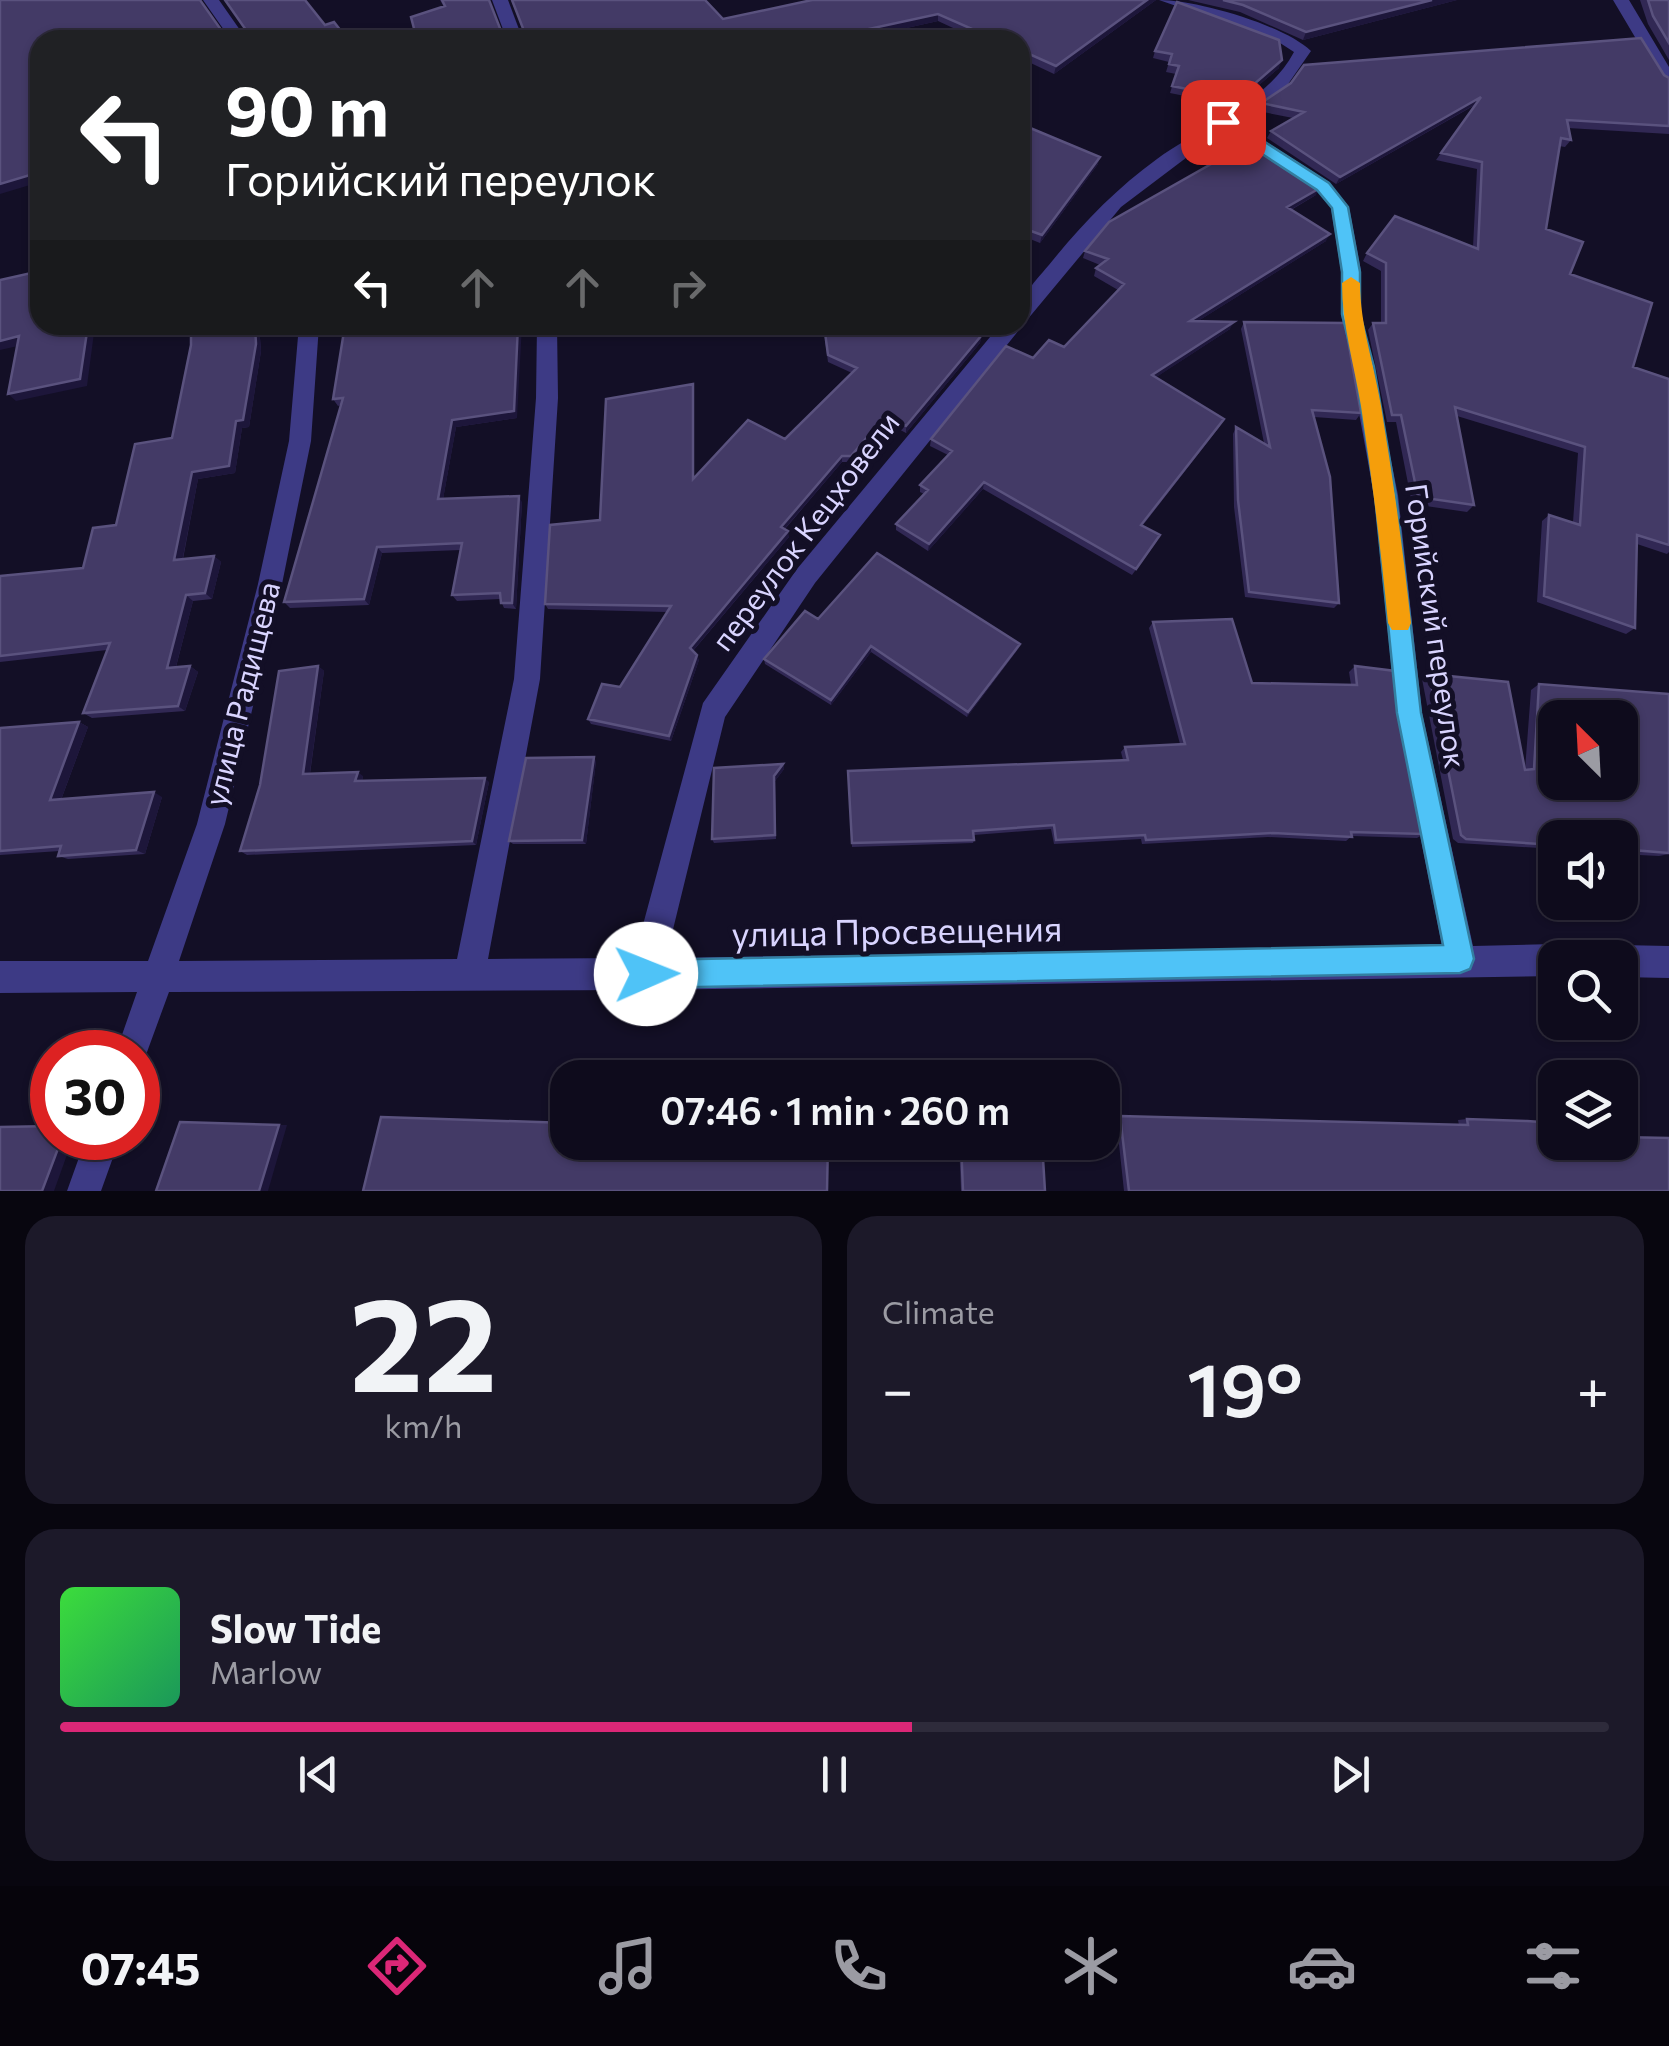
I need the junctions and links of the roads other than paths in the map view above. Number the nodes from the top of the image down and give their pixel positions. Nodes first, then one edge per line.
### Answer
1 (210, 0) edge
2 (500, 0) edge
3 (1167, 0) edge
4 (1621, 0) edge
5 (232, 30) edge
6 (512, 30) edge
7 (1669, 81) edge
8 (1223, 122) junction
9 (1030, 304) edge
10 (307, 335) edge
11 (547, 335) edge
12 (1004, 335) edge
13 (1460, 959) junction
14 (1538, 960) edge
15 (1638, 961) edge
16 (1669, 962) edge
17 (646, 974) junction
18 (469, 975) junction
19 (0, 976) edge
20 (158, 976) junction
21 (140, 1030) edge
22 (95, 1160) edge
23 (84, 1191) edge

1 - 5 street
2 - 6 street
3 - 8 street
4 - 7 street
8 - 9 street
8 - 13 street, Горийский переулок
10 - 20 street, улица Радищева
11 - 18 street
12 - 17 street, переулок Кецховели
13 - 14 street, улица Просвещения
13 - 17 street, улица Просвещения
15 - 16 street
17 - 18 street, улица Просвещения
18 - 20 street, улица Просвещения
19 - 20 street, улица Просвещения
20 - 21 street, улица Радищева
22 - 23 street

